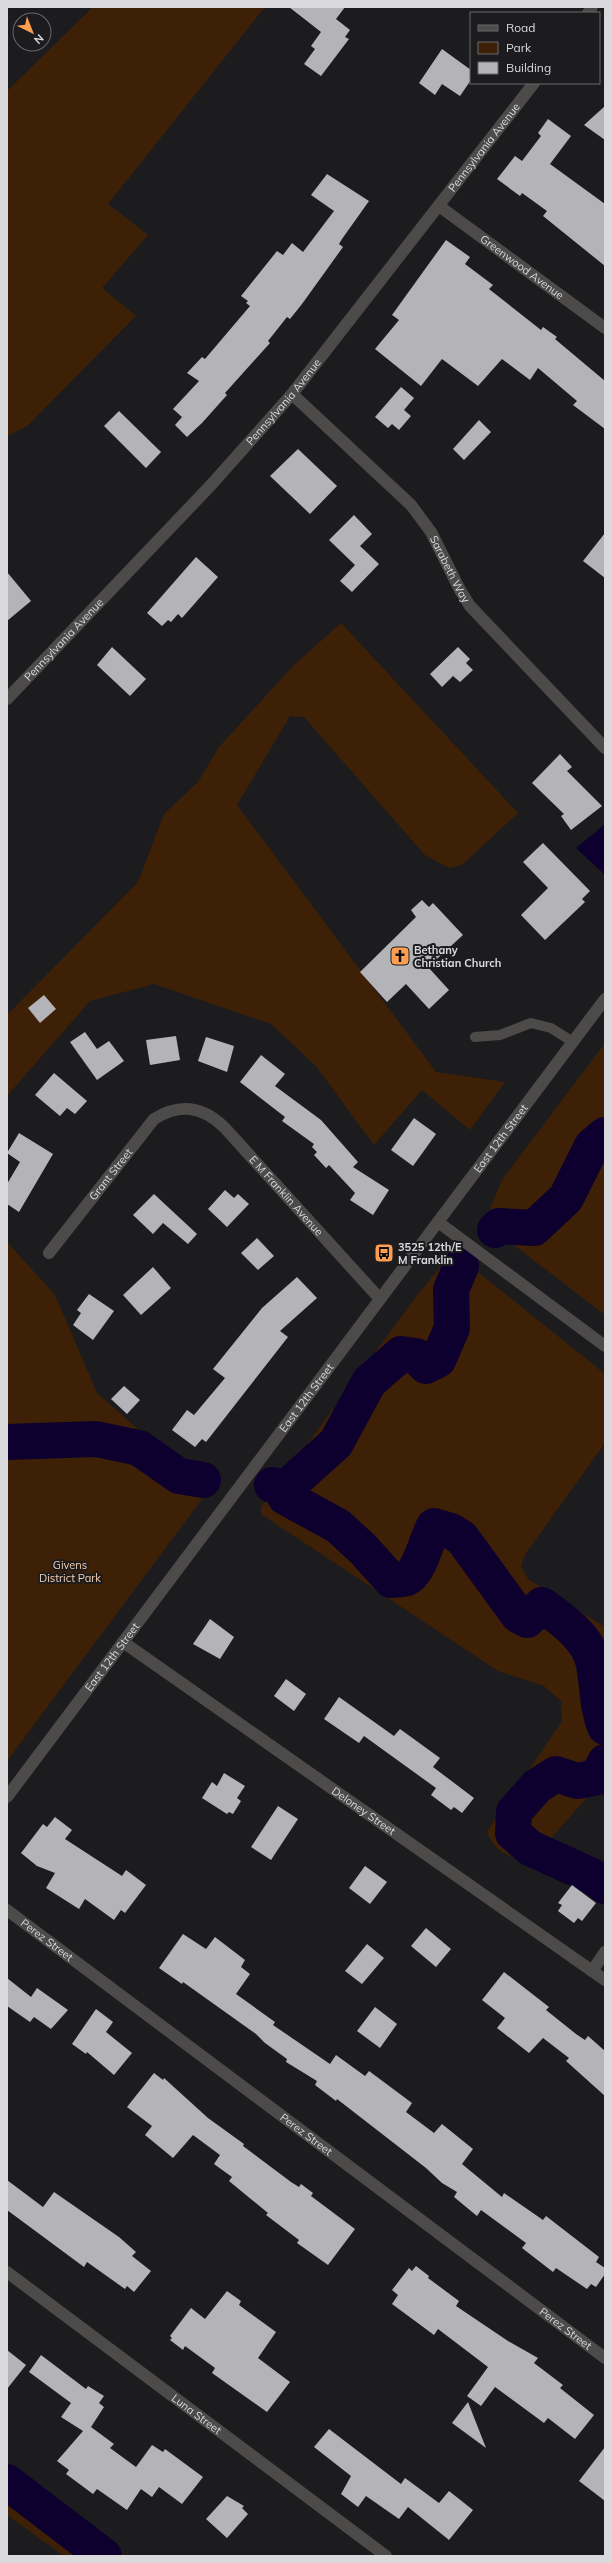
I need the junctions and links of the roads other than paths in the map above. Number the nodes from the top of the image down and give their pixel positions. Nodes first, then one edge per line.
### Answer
1 (533, 84) edge
2 (439, 206) junction
3 (605, 328) edge
4 (292, 394) junction
5 (7, 699) edge
6 (605, 748) edge
7 (605, 999) edge
8 (475, 1037) dead end
9 (572, 1042) junction
10 (182, 1108) joint
11 (438, 1222) junction
12 (49, 1253) dead end
13 (380, 1299) junction
14 (605, 1346) edge
15 (123, 1642) junction
16 (7, 1796) edge
17 (7, 1910) edge
18 (605, 1952) edge
19 (592, 1971) junction
20 (605, 1980) edge
21 (7, 2272) edge
22 (605, 2358) edge
23 (386, 2556) edge

1 - 2 street, Pennsylvania Avenue
2 - 3 street, Greenwood Avenue
2 - 4 street, Pennsylvania Avenue
4 - 5 street, Pennsylvania Avenue
4 - 6 street, Sarabeth Way
7 - 9 street, East 12th Street
8 - 9 lane
9 - 11 street, East 12th Street
10 - 12 street, Grant Street
10 - 13 street, E M Franklin Avenue
11 - 13 street, East 12th Street
11 - 14 street
13 - 15 street, East 12th Street
15 - 16 street, East 12th Street
15 - 19 street, Deloney Street
17 - 22 street, Perez Street
18 - 19 street
19 - 20 street, Deloney Street
21 - 23 street, Luna Street

